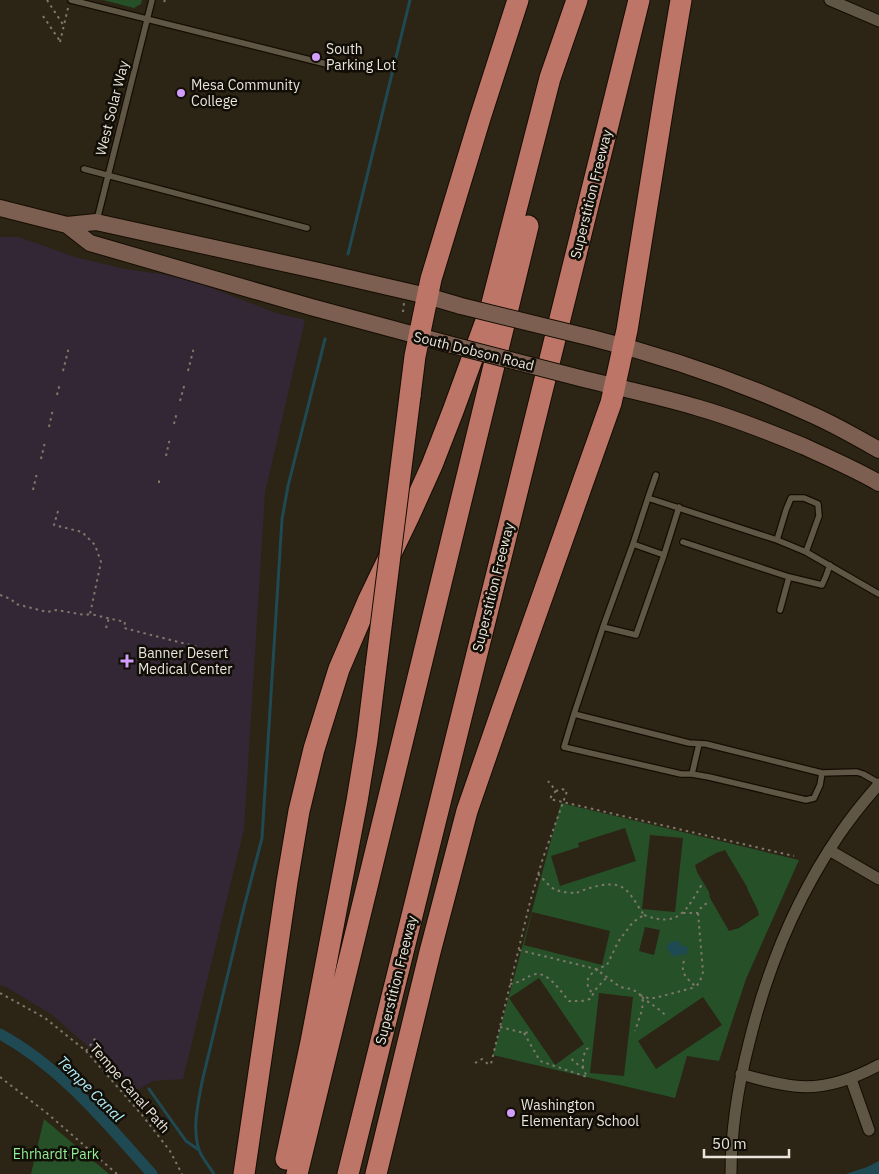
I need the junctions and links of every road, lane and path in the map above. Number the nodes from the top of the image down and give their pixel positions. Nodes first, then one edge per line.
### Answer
1 (48, 0) edge
2 (71, 0) edge
3 (152, 0) edge
4 (518, 0) edge
5 (577, 0) edge
6 (582, 0) edge
7 (639, 0) edge
8 (681, 0) edge
9 (830, 0) edge
10 (65, 7) dead end
11 (43, 16) dead end
12 (148, 19) junction
13 (879, 21) edge
14 (64, 26) junction
15 (346, 69) dead end
16 (84, 169) dead end
17 (108, 176) junction
18 (0, 208) edge
19 (96, 222) junction
20 (67, 225) junction
21 (307, 228) dead end
22 (427, 296) junction
23 (405, 301) dead end
24 (403, 312) dead end
25 (419, 336) junction
26 (624, 346) junction
27 (69, 347) dead end
28 (194, 347) dead end
29 (188, 370) dead end
30 (63, 371) dead end
31 (60, 383) dead end
32 (185, 383) dead end
33 (615, 386) junction
34 (57, 395) dead end
35 (180, 400) dead end
36 (53, 409) dead end
37 (177, 412) dead end
38 (174, 424) dead end
39 (49, 427) dead end
40 (170, 438) dead end
41 (45, 442) dead end
42 (879, 450) edge
43 (166, 456) dead end
44 (41, 459) dead end
45 (37, 473) dead end
46 (656, 475) dead end
47 (879, 483) edge
48 (33, 490) dead end
49 (648, 498) junction
50 (679, 507) junction
51 (58, 511) dead end
52 (777, 540) junction
53 (683, 542) dead end
54 (633, 544) junction
55 (806, 552) junction
56 (664, 555) junction
57 (830, 565) junction
58 (789, 577) junction
59 (879, 594) edge
60 (0, 595) edge
61 (780, 610) dead end
62 (90, 614) junction
63 (109, 618) junction
64 (603, 627) junction
65 (106, 628) dead end
66 (198, 647) dead end
67 (574, 714) junction
68 (699, 744) junction
69 (822, 772) junction
70 (692, 774) junction
71 (548, 781) dead end
72 (879, 783) edge
73 (556, 790) junction
74 (563, 802) junction
75 (829, 850) junction
76 (794, 856) dead end
77 (538, 874) junction
78 (879, 879) edge
79 (702, 884) dead end
80 (710, 902) dead end
81 (683, 913) junction
82 (698, 913) junction
83 (644, 915) junction
84 (519, 950) junction
85 (684, 961) dead end
86 (596, 969) junction
87 (607, 977) junction
88 (510, 984) junction
89 (696, 987) junction
90 (0, 994) edge
91 (593, 994) junction
92 (640, 995) junction
93 (666, 1016) dead end
94 (500, 1027) junction
95 (635, 1031) dead end
96 (529, 1032) dead end
97 (524, 1033) junction
98 (97, 1036) dead end
99 (590, 1048) dead end
100 (86, 1050) junction
101 (571, 1057) dead end
102 (475, 1063) dead end
103 (879, 1065) edge
104 (583, 1068) junction
105 (741, 1074) junction
106 (0, 1078) edge
107 (851, 1079) junction
108 (869, 1130) dead end
109 (245, 1167) edge
110 (117, 1174) edge
111 (182, 1174) edge
112 (283, 1174) edge
113 (297, 1174) edge
114 (348, 1174) edge
115 (376, 1174) edge
116 (731, 1174) edge

1 - 14 path
2 - 12 lane
3 - 12 lane, West Solar Way
4 - 22 highway
5 - 109 highway
6 - 113 highway
7 - 114 highway, Superstition Freeway
8 - 26 highway
9 - 13 street
10 - 14 path
11 - 14 path
12 - 15 lane
12 - 17 lane, West Solar Way
16 - 17 lane
17 - 19 lane, West Solar Way
17 - 21 lane
18 - 20 main road, South Dobson Road
19 - 20 main road, South Dobson Road
19 - 22 main road, South Dobson Road
20 - 25 main road, South Dobson Road
22 - 25 highway
22 - 26 main road, South Dobson Road, bridge
23 - 24 path
25 - 33 main road, South Dobson Road, bridge
25 - 112 highway, bridge
26 - 33 highway
26 - 42 main road, South Dobson Road
27 - 30 path
28 - 29 path
31 - 34 path
32 - 35 path
33 - 47 main road, South Dobson Road
33 - 115 highway
36 - 39 path
37 - 38 path
40 - 43 path
41 - 44 path
45 - 48 path
46 - 49 lane
49 - 50 lane
49 - 54 lane
50 - 52 lane
50 - 56 lane
51 - 62 path
52 - 55 lane
52 - 55 lane
53 - 58 lane
54 - 56 lane
54 - 64 lane
55 - 57 lane
56 - 64 lane
57 - 58 lane
57 - 59 lane
58 - 61 lane
60 - 62 path
62 - 63 path
63 - 65 path
63 - 66 path
64 - 67 lane
67 - 68 lane
67 - 70 lane
68 - 69 lane
68 - 70 lane
69 - 70 lane
69 - 72 lane
71 - 73 path
72 - 75 street
73 - 74 path
73 - 74 path
74 - 76 path
74 - 77 path
75 - 78 street
75 - 105 street
77 - 83 path
77 - 84 path
79 - 81 path
80 - 82 path
81 - 82 path
81 - 83 path
82 - 89 path
83 - 86 path
84 - 86 path
84 - 88 path
85 - 89 path
86 - 87 path
86 - 91 path
87 - 91 path
87 - 92 path
88 - 91 path
88 - 94 path
89 - 92 path
90 - 100 path, Tempe Canal Path
92 - 93 path
92 - 95 path
94 - 97 path
94 - 102 path
96 - 97 path
97 - 104 path
98 - 100 path
99 - 104 path
100 - 111 path, Tempe Canal Path
101 - 104 path
103 - 107 street
105 - 107 street
105 - 116 street
106 - 110 path
107 - 108 street

